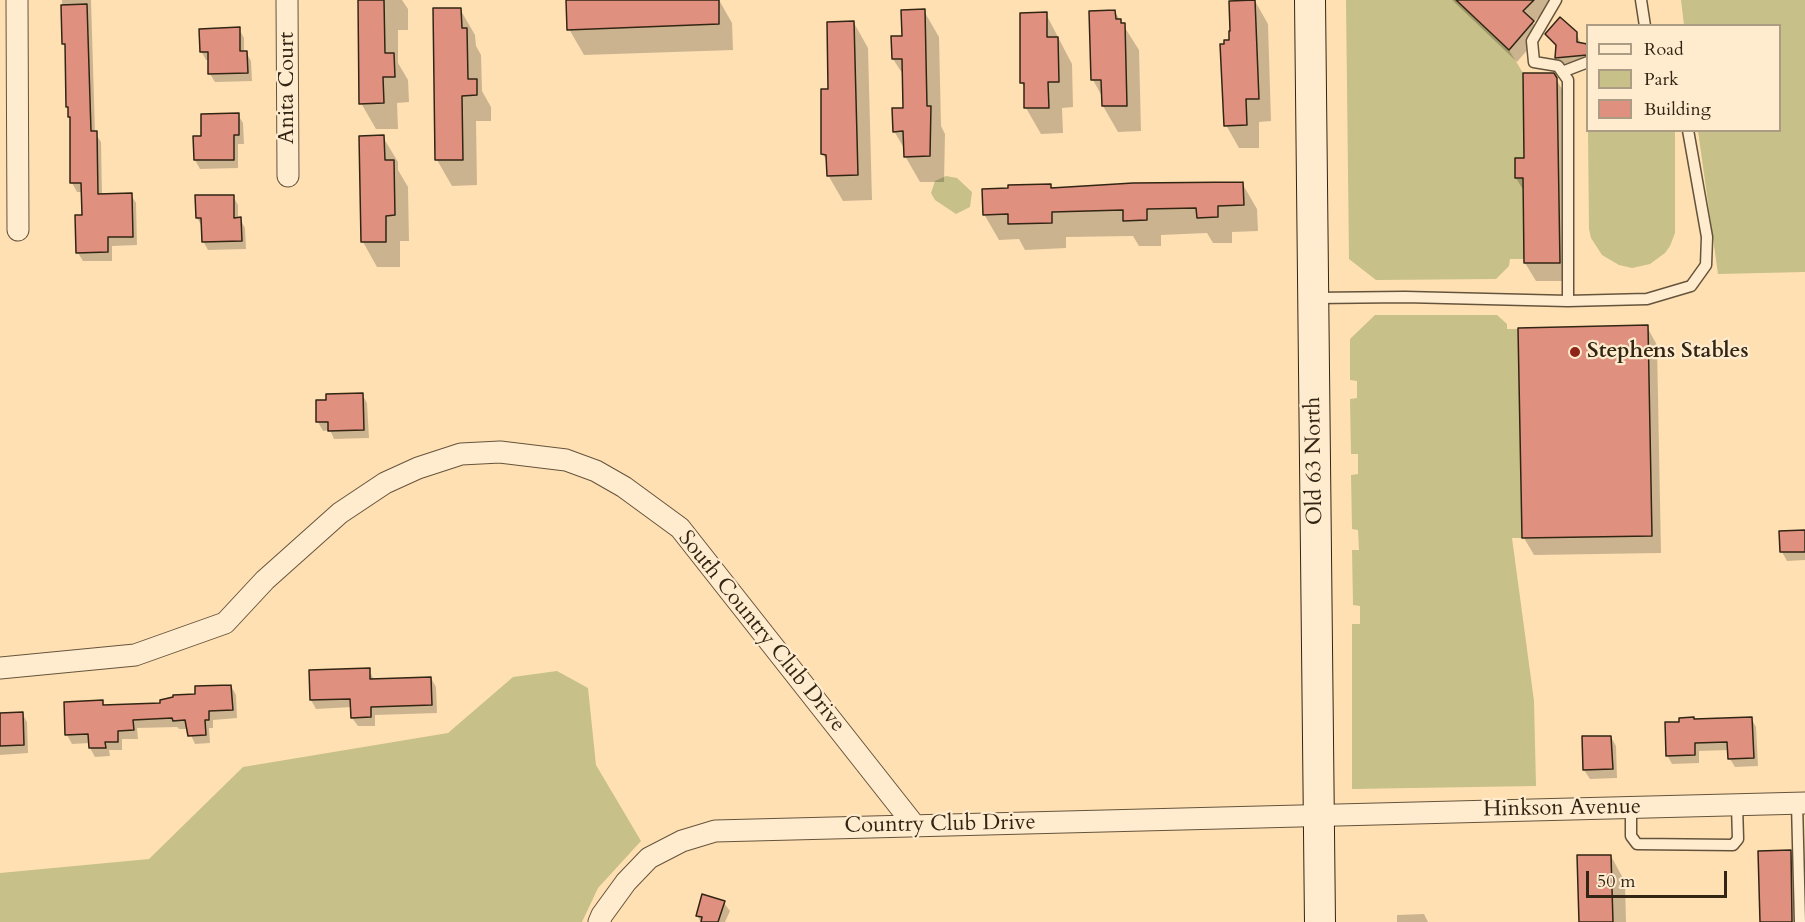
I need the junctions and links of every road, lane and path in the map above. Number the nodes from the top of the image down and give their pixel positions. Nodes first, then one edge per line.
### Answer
1 (17, 0) edge
2 (287, 0) edge
3 (1310, 0) edge
4 (1556, 0) edge
5 (1641, 0) edge
6 (1645, 24) edge
7 (1586, 62) edge
8 (1562, 72) junction
9 (1688, 132) edge
10 (288, 176) dead end
11 (18, 230) dead end
12 (1313, 298) junction
13 (1568, 301) junction
14 (0, 668) edge
15 (1801, 803) edge
16 (1737, 805) junction
17 (1631, 807) junction
18 (1319, 816) junction
19 (915, 826) junction
20 (599, 922) edge
21 (1320, 922) edge
22 (1800, 922) edge

1 - 11 street
2 - 10 street, Anita Court
3 - 12 main road, Old 63 North
4 - 8 lane
5 - 6 lane
7 - 8 lane
8 - 13 lane
9 - 13 lane
12 - 13 lane
12 - 18 main road, Old 63 North
14 - 19 street, South Country Club Drive
15 - 16 street, Hinkson Avenue
15 - 22 lane
16 - 17 street, Hinkson Avenue
16 - 17 lane
17 - 18 street, Hinkson Avenue
18 - 19 street, Country Club Drive
18 - 21 main road, Old 63 North
19 - 20 street, Country Club Drive

